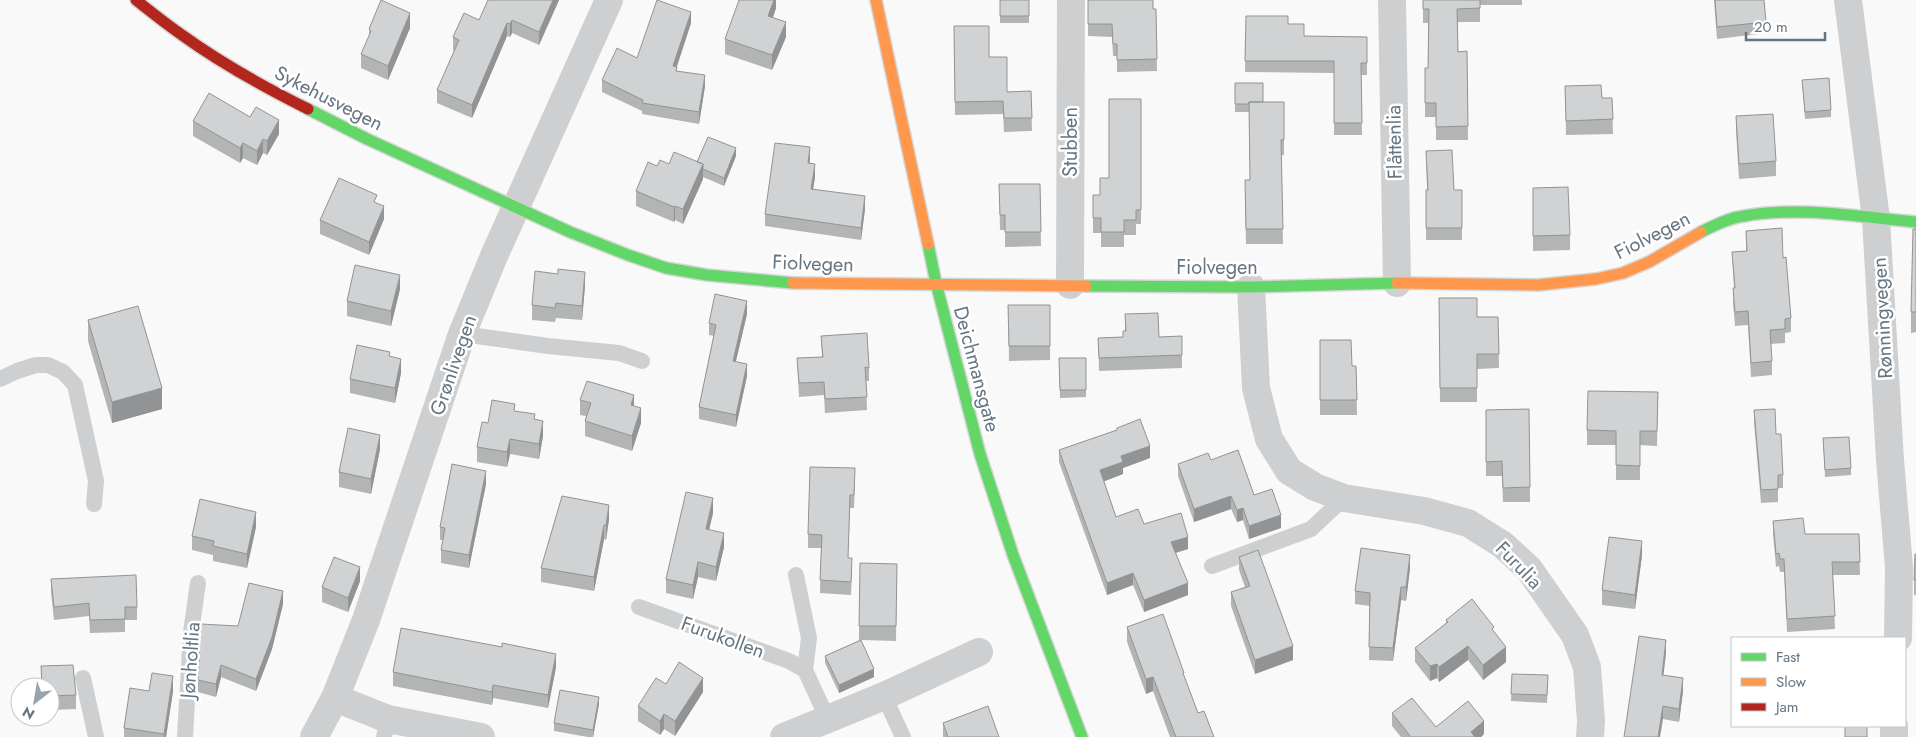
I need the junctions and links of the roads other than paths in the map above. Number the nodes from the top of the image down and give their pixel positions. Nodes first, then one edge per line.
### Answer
1 (136, 0) edge
2 (609, 0) edge
3 (876, 0) edge
4 (1071, 0) edge
5 (1392, 0) edge
6 (1848, 0) edge
7 (516, 208) junction
8 (1876, 219) junction
9 (1916, 222) edge
10 (936, 283) junction
11 (1397, 283) junction
12 (1070, 285) junction
13 (1251, 287) junction
14 (462, 334) junction
15 (642, 361) dead end
16 (0, 379) edge
17 (1344, 498) junction
18 (94, 504) dead end
19 (1212, 566) dead end
20 (796, 575) dead end
21 (198, 583) dead end
22 (639, 607) dead end
23 (1904, 636) edge
24 (979, 652) dead end
25 (805, 670) junction
26 (83, 678) dead end
27 (884, 696) junction
28 (336, 698) junction
29 (828, 720) junction
30 (386, 728) edge
31 (96, 737) edge
32 (185, 737) edge
33 (314, 737) edge
34 (481, 737) edge
35 (784, 737) edge
36 (903, 737) edge
37 (1082, 737) edge
38 (1590, 737) edge

1 - 7 street, Sykehusvegen
2 - 7 street, Grønlivegen
3 - 10 street, Deichmansgate
4 - 12 street, Stubben
5 - 11 street, Flåttenlia
6 - 8 street, Rønningvegen
7 - 10 street, Fiolvegen
7 - 14 street, Grønlivegen
8 - 9 street, Fiolvegen
8 - 11 street, Fiolvegen
8 - 23 street, Rønningvegen
10 - 12 street, Fiolvegen
10 - 37 street, Deichmansgate
11 - 13 street, Fiolvegen
12 - 13 street, Fiolvegen
13 - 17 street, Furulia
14 - 15 lane
14 - 28 street, Grønlivegen
16 - 18 lane
17 - 19 lane
17 - 38 street, Furulia
20 - 25 lane
21 - 32 lane, Jønholtlia
22 - 25 lane, Furukollen
24 - 27 street
25 - 29 lane
26 - 31 lane
27 - 29 street
27 - 36 lane
28 - 30 street
28 - 33 street, Grønlivegen
29 - 35 street
30 - 34 street

